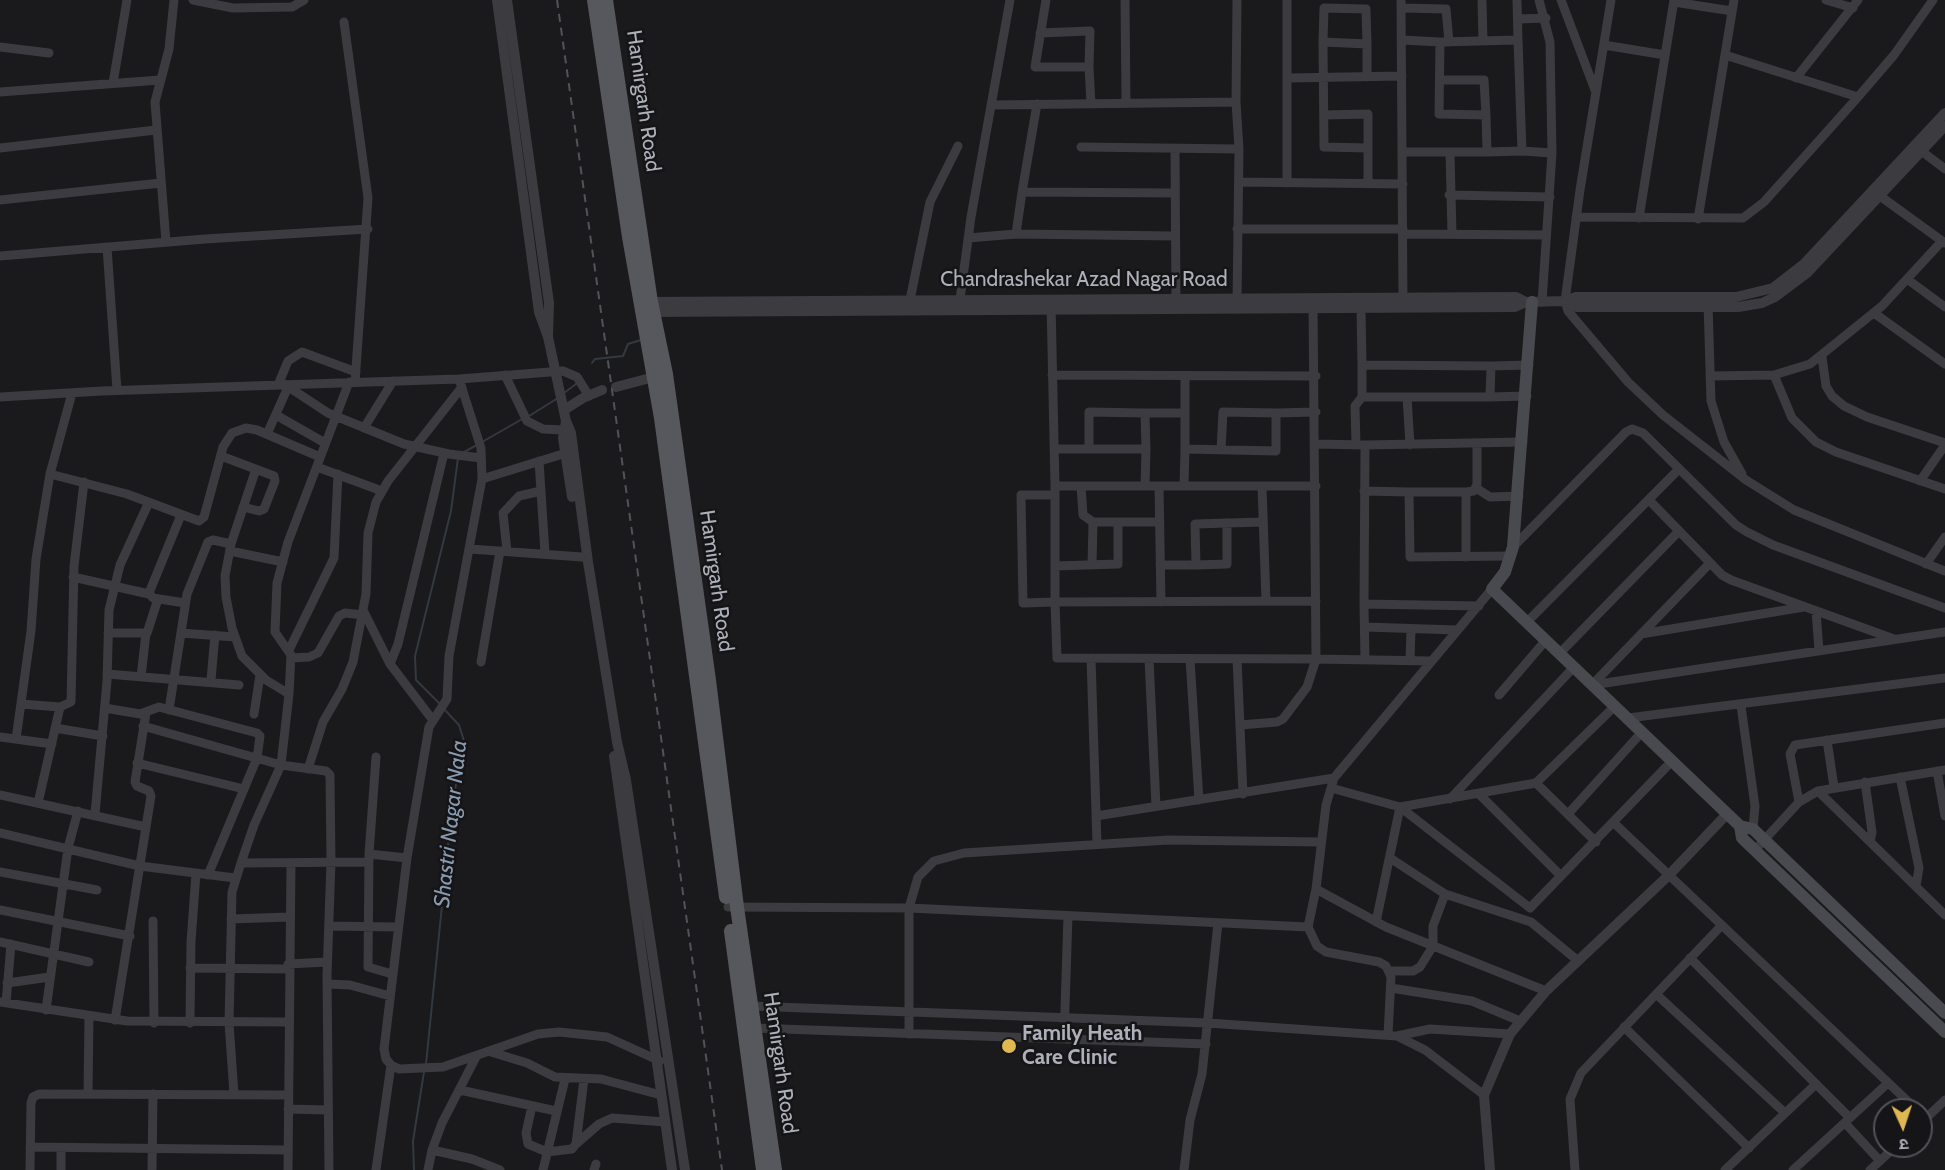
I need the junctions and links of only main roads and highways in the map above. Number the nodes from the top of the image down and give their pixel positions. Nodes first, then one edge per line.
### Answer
1 (594, 0) edge
2 (606, 0) edge
3 (1533, 302) road end
4 (647, 307) junction
5 (1740, 826) junction
6 (732, 907) junction
7 (1945, 1013) edge
8 (1943, 1026) edge
9 (763, 1170) edge
10 (774, 1170) edge

1 - 4 main road, Hamirgarh Road
2 - 4 main road, Hamirgarh Road
3 - 5 main road
4 - 6 main road, Hamirgarh Road
4 - 6 main road, Hamirgarh Road
5 - 7 main road
5 - 8 main road
6 - 9 main road, Hamirgarh Road
6 - 10 main road, Hamirgarh Road

